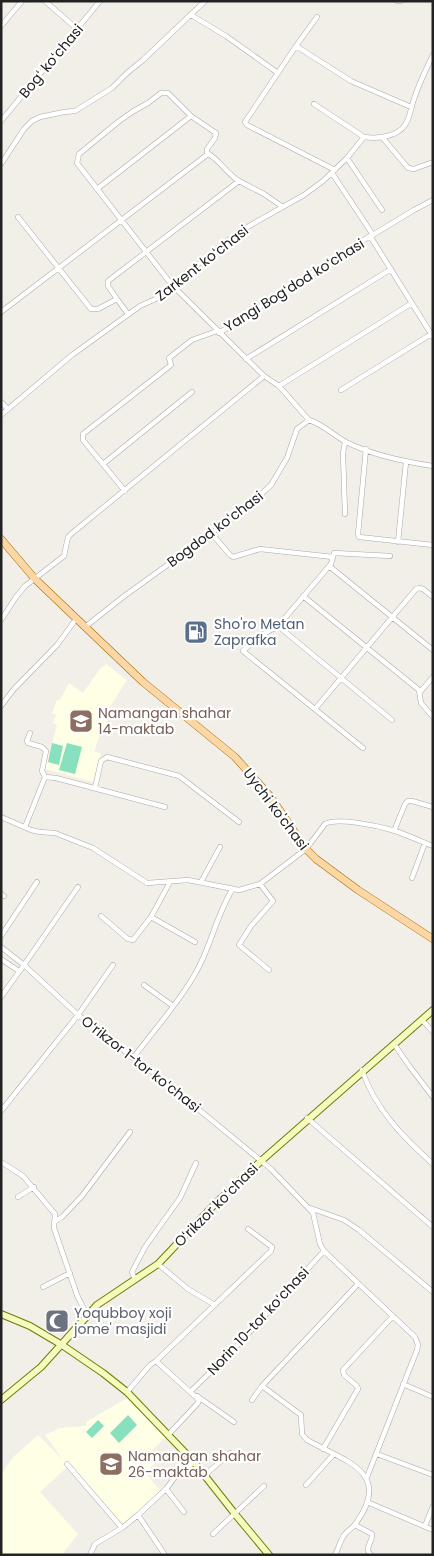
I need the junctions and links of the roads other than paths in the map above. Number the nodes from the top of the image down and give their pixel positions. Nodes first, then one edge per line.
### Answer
1 (22, 1) edge
2 (45, 1) edge
3 (100, 1) edge
4 (205, 1) edge
5 (191, 15) junction
6 (317, 17) dead end
7 (1, 26) edge
8 (77, 29) junction
9 (296, 46) junction
10 (433, 55) edge
11 (431, 63) edge
12 (278, 72) junction
13 (314, 104) dead end
14 (411, 107) junction
15 (191, 116) junction
16 (1, 121) edge
17 (382, 137) junction
18 (364, 138) junction
19 (208, 154) junction
20 (347, 158) junction
21 (433, 162) edge
22 (1, 164) edge
23 (333, 171) junction
24 (239, 181) junction
25 (97, 189) junction
26 (433, 200) edge
27 (283, 207) junction
28 (382, 210) dead end
29 (18, 217) dead end
30 (122, 220) junction
31 (372, 236) junction
32 (146, 252) junction
33 (58, 269) junction
34 (391, 269) junction
35 (172, 285) junction
36 (117, 299) junction
37 (412, 303) junction
38 (1, 312) edge
39 (128, 314) junction
40 (218, 332) junction
41 (432, 335) edge
42 (246, 359) junction
43 (264, 376) junction
44 (279, 386) junction
45 (341, 390) dead end
46 (192, 392) dead end
47 (1, 402) edge
48 (8, 409) junction
49 (1, 414) edge
50 (309, 420) junction
51 (346, 442) junction
52 (366, 449) junction
53 (406, 462) junction
54 (103, 464) junction
55 (433, 466) edge
56 (125, 491) junction
57 (345, 514) dead end
58 (211, 533) junction
59 (1, 539) edge
60 (398, 542) junction
61 (433, 545) edge
62 (390, 556) dead end
63 (333, 557) junction
64 (329, 566) junction
65 (35, 579) junction
66 (303, 596) junction
67 (433, 597) edge
68 (392, 617) junction
69 (76, 619) junction
70 (1, 620) edge
71 (278, 626) junction
72 (85, 627) junction
73 (367, 648) junction
74 (433, 650) edge
75 (433, 677) edge
76 (341, 678) junction
77 (420, 692) junction
78 (3, 699) edge
79 (1, 706) edge
80 (315, 709) junction
81 (433, 716) edge
82 (392, 720) dead end
83 (30, 734) dead end
84 (363, 748) dead end
85 (45, 777) junction
86 (95, 788) junction
87 (165, 807) dead end
88 (433, 807) edge
89 (1, 816) edge
90 (239, 822) dead end
91 (25, 827) junction
92 (394, 830) junction
93 (426, 843) junction
94 (433, 846) edge
95 (220, 847) dead end
96 (306, 849) junction
97 (412, 878) dead end
98 (37, 882) dead end
99 (170, 882) junction
100 (201, 882) junction
101 (260, 884) junction
102 (78, 887) dead end
103 (232, 890) junction
104 (101, 916) dead end
105 (151, 917) junction
106 (1, 936) edge
107 (433, 939) edge
108 (195, 942) dead end
109 (1, 947) edge
110 (1, 959) edge
111 (24, 965) junction
112 (113, 965) dead end
113 (268, 970) dead end
114 (19, 971) junction
115 (144, 985) dead end
116 (1, 997) edge
117 (173, 1006) junction
118 (433, 1010) edge
119 (78, 1015) junction
120 (422, 1020) junction
121 (433, 1032) edge
122 (394, 1044) junction
123 (133, 1058) junction
124 (362, 1070) junction
125 (433, 1097) edge
126 (1, 1111) edge
127 (307, 1118) junction
128 (130, 1132) dead end
129 (261, 1160) junction
130 (1, 1162) edge
131 (196, 1163) dead end
132 (433, 1164) edge
133 (34, 1187) junction
134 (18, 1197) dead end
135 (309, 1208) junction
136 (54, 1222) junction
137 (433, 1227) edge
138 (248, 1229) dead end
139 (324, 1251) junction
140 (158, 1264) junction
141 (70, 1273) junction
142 (136, 1280) junction
143 (358, 1284) junction
144 (43, 1287) dead end
145 (433, 1292) edge
146 (215, 1304) junction
147 (1, 1314) edge
148 (87, 1315) junction
149 (393, 1316) junction
150 (62, 1345) junction
151 (156, 1361) junction
152 (404, 1384) junction
153 (262, 1386) junction
154 (190, 1391) junction
155 (127, 1392) junction
156 (196, 1396) junction
157 (433, 1397) edge
158 (1, 1400) edge
159 (252, 1400) dead end
160 (234, 1422) dead end
161 (168, 1435) junction
162 (324, 1449) junction
163 (230, 1453) dead end
164 (334, 1454) junction
165 (377, 1454) junction
166 (194, 1462) junction
167 (67, 1464) dead end
168 (205, 1475) junction
169 (433, 1475) edge
170 (367, 1478) junction
171 (306, 1485) dead end
172 (264, 1486) dead end
173 (166, 1489) junction
174 (367, 1502) junction
175 (433, 1506) edge
176 (184, 1512) dead end
177 (235, 1514) junction
178 (138, 1515) junction
179 (355, 1525) junction
180 (424, 1526) junction
181 (122, 1528) junction
182 (433, 1530) edge
183 (213, 1534) dead end
184 (90, 1555) edge
185 (165, 1555) edge
186 (270, 1555) edge
187 (334, 1555) edge
188 (372, 1555) edge

1 - 7 street
2 - 8 street
3 - 8 street, Bogʻ koʻchasi
4 - 5 street
5 - 12 street
5 - 22 street
6 - 9 street
8 - 16 street, Bogʻ koʻchasi
9 - 12 street
9 - 14 street
10 - 11 street
11 - 14 street
12 - 23 street
13 - 18 street
14 - 17 street
15 - 19 street
15 - 25 street
15 - 25 street
17 - 18 street
17 - 21 street
18 - 20 street, Zarkent koʻchasi
19 - 24 street
19 - 30 street
20 - 23 street, Zarkent koʻchasi
20 - 28 street
23 - 27 street, Zarkent koʻchasi
23 - 31 street
24 - 27 street
24 - 32 street
25 - 30 street
26 - 31 street
27 - 35 street, Zarkent koʻchasi
29 - 33 street
30 - 32 street
30 - 33 street
31 - 34 street, Yangi Bogʻdod koʻchasi
31 - 40 street, Yangi Bogʻdod koʻchasi
32 - 35 street
32 - 36 street
33 - 36 street
33 - 38 street
34 - 37 street, Yangi Bogʻdod koʻchasi
34 - 42 street
35 - 39 street, Zarkent koʻchasi
35 - 40 street
36 - 39 street
37 - 41 street, Yangi Bogʻdod koʻchasi
37 - 44 street
39 - 48 street, Zarkent koʻchasi
40 - 42 street
40 - 54 street, Yangi Bogʻdod koʻchasi
41 - 45 street
42 - 43 street
43 - 44 street
43 - 56 street
44 - 50 street
46 - 54 street
47 - 48 street
48 - 49 street, Zarkent koʻchasi
50 - 51 street
50 - 58 street, Bogdod koʻchasi
51 - 52 street
51 - 57 street
52 - 53 street
52 - 60 street
53 - 55 street
53 - 60 street
54 - 56 street
56 - 65 street
58 - 63 street
58 - 72 street, Bogdod koʻchasi
59 - 65 main road, Uychi ko'chasi
60 - 61 street
62 - 63 street
63 - 64 street
64 - 66 street
64 - 68 street
65 - 69 main road, Uychi ko'chasi
65 - 70 street
66 - 71 street
66 - 73 street
67 - 68 street
68 - 73 street
68 - 74 street
69 - 72 main road, Uychi ko'chasi
69 - 78 street
71 - 76 street
71 - 80 street
72 - 96 main road, Uychi ko'chasi
73 - 76 street
73 - 77 street
75 - 77 street
76 - 80 street
76 - 82 street
77 - 81 street
78 - 79 street
80 - 84 street
83 - 85 street
85 - 86 street
85 - 91 street
86 - 87 street
86 - 90 street
88 - 92 street
89 - 91 street
91 - 99 street
92 - 93 street
92 - 96 street
93 - 94 street
93 - 97 street
95 - 100 street
96 - 101 street
96 - 107 main road, Uychi ko'chasi
98 - 106 street
99 - 100 street
99 - 105 street
100 - 103 street
101 - 103 street
101 - 113 street
102 - 111 street
103 - 117 street
104 - 105 street
105 - 108 street
109 - 111 street, Oʻrikzor 1-tor koʻchasi
110 - 114 street
111 - 114 street
111 - 119 street, Oʻrikzor 1-tor koʻchasi
112 - 119 street
114 - 116 street
115 - 117 street
117 - 123 street
118 - 120 main road, Oʻrikzor koʻchasi
119 - 123 street, Oʻrikzor 1-tor koʻchasi
119 - 126 street
120 - 121 street
120 - 122 main road, Oʻrikzor koʻchasi
122 - 124 main road, Oʻrikzor koʻchasi
122 - 125 street
123 - 129 street, Oʻrikzor 1-tor koʻchasi
124 - 127 main road, Oʻrikzor koʻchasi
124 - 132 street
127 - 129 main road, Oʻrikzor koʻchasi
127 - 137 street
128 - 136 street
129 - 135 street, Oʻrikzor 1-tor koʻchasi
129 - 140 main road, Oʻrikzor koʻchasi
130 - 133 street
131 - 142 street
133 - 134 street
133 - 136 street
135 - 139 street
135 - 145 street
136 - 141 street
138 - 146 street
139 - 143 street
139 - 154 street, Norin 10-tor koʻchasi
140 - 142 main road, Oʻrikzor koʻchasi
140 - 146 street
141 - 144 street
141 - 148 street
142 - 148 main road, Oʻrikzor koʻchasi
143 - 149 street
143 - 153 street
146 - 151 street
147 - 150 main road
148 - 150 main road, Oʻrikzor koʻchasi
149 - 152 street
149 - 162 street
150 - 155 main road
150 - 158 main road, Oʻrikzor koʻchasi
151 - 154 street
151 - 155 street
152 - 157 street
152 - 165 street
153 - 159 street
153 - 162 street
154 - 156 street
155 - 161 main road
156 - 160 street
156 - 161 street
161 - 166 main road
162 - 164 street
163 - 168 street
164 - 170 street
164 - 171 street
165 - 169 street
165 - 170 street
166 - 168 main road
166 - 173 street
167 - 181 street
168 - 177 main road
170 - 174 street
172 - 177 street
173 - 176 street
173 - 178 street
174 - 179 street
174 - 180 street
175 - 180 street
177 - 183 street
177 - 186 main road
178 - 181 street
178 - 185 street
179 - 187 street
179 - 188 street
180 - 182 street
181 - 184 street

